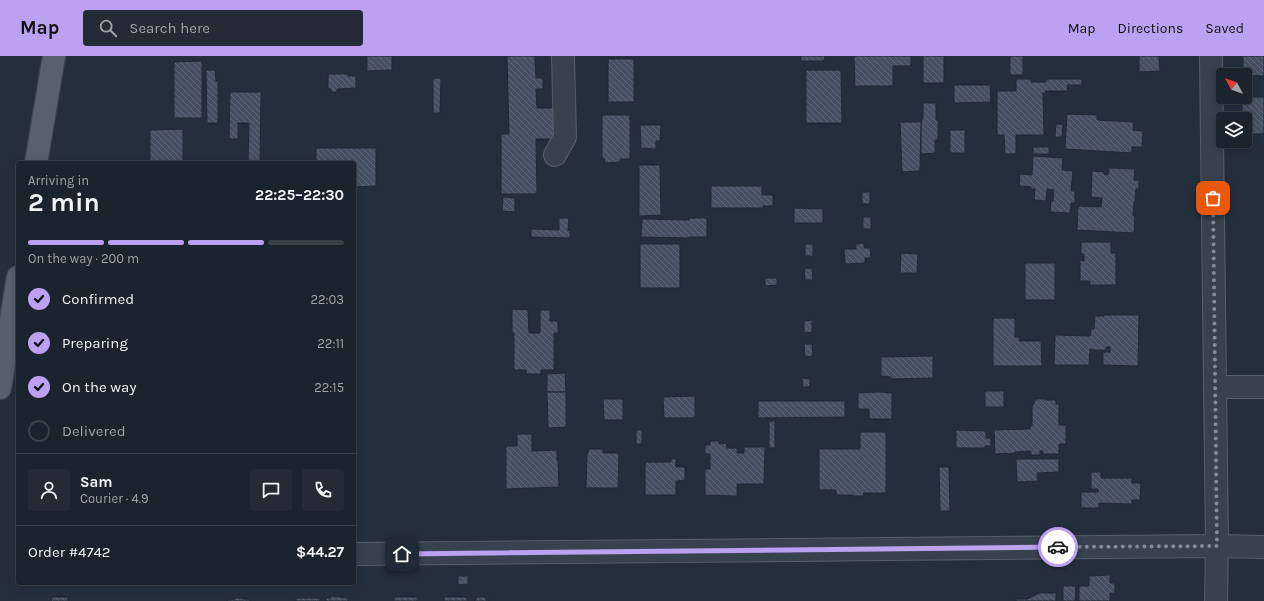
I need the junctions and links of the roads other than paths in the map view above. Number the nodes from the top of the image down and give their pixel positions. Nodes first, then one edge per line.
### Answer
1 (54, 56) edge
2 (563, 56) edge
3 (1211, 56) edge
4 (555, 155) dead end
5 (36, 161) edge
6 (16, 289) edge
7 (1215, 387) junction
8 (1264, 387) edge
9 (0, 388) edge
10 (1217, 546) junction
11 (1264, 546) edge
12 (356, 554) edge
13 (1216, 601) edge

1 - 5 main road
2 - 4 street
3 - 7 street
6 - 9 main road
7 - 8 street
7 - 10 street
10 - 11 street
10 - 12 street
10 - 13 street

